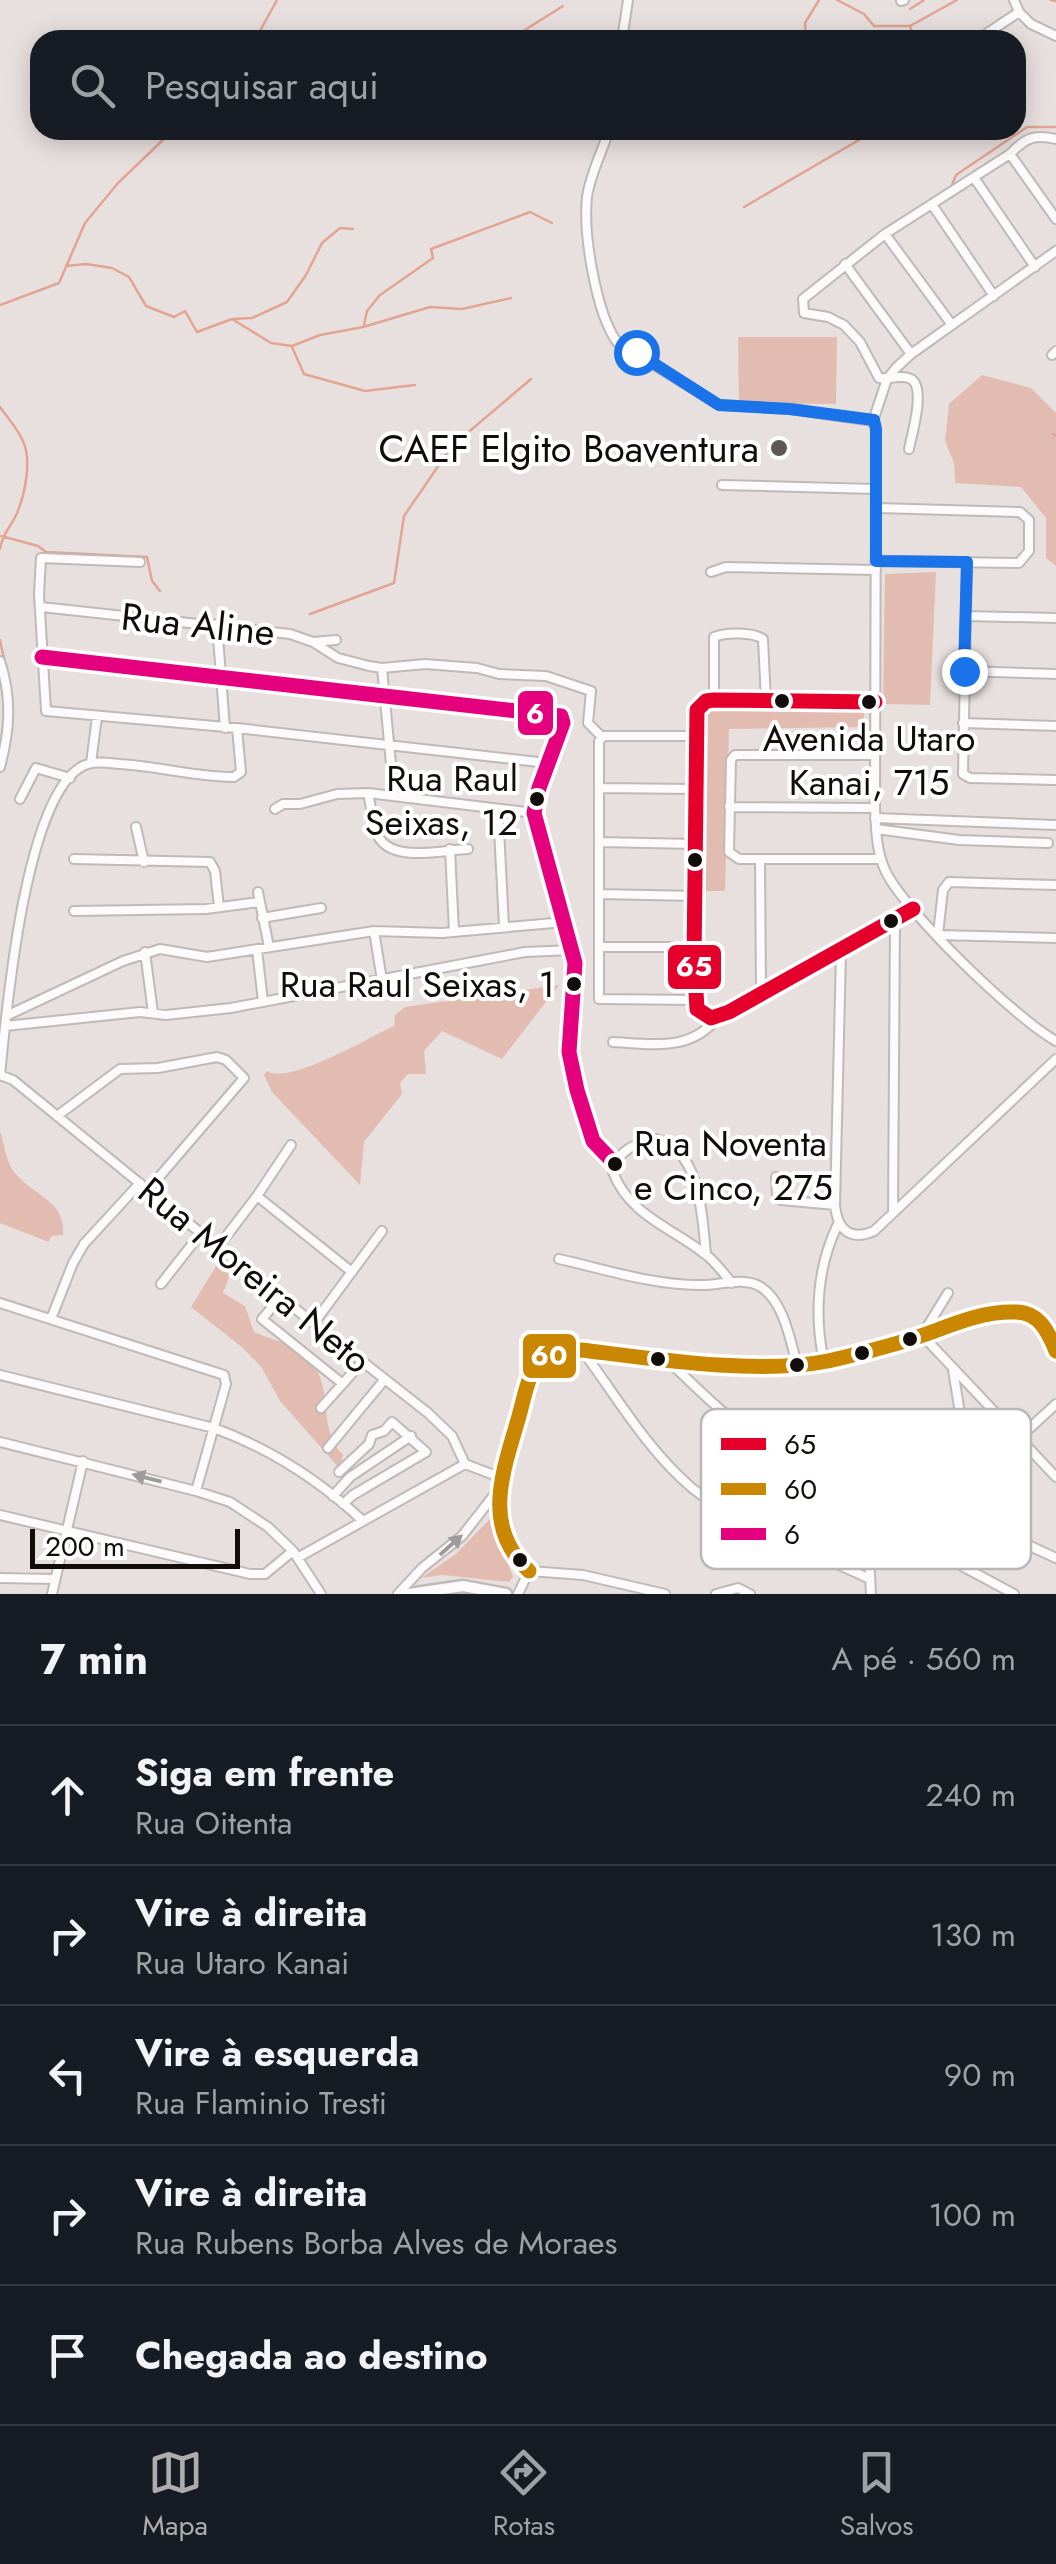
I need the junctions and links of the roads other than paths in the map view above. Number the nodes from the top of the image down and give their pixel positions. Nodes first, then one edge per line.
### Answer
1 (628, 0) edge
2 (1014, 0) edge
3 (1019, 12) junction
4 (624, 30) edge
5 (991, 30) edge
6 (1056, 36) edge
7 (1026, 138) edge
8 (1056, 139) edge
9 (606, 140) edge
10 (1023, 140) edge
11 (1010, 154) junction
12 (975, 178) junction
13 (933, 206) junction
14 (1056, 219) edge
15 (885, 234) junction
16 (1056, 252) edge
17 (845, 264) junction
18 (1035, 267) junction
19 (994, 296) junction
20 (952, 325) junction
21 (911, 354) junction
22 (887, 379) junction
23 (874, 420) junction
24 (909, 449) dead end
25 (722, 486) dead end
26 (875, 489) junction
27 (876, 508) junction
28 (140, 562) dead end
29 (967, 562) junction
30 (876, 566) junction
31 (710, 572) dead end
32 (41, 607) junction
33 (966, 616) junction
34 (1056, 618) edge
35 (216, 624) junction
36 (336, 640) dead end
37 (313, 642) junction
38 (42, 657) junction
39 (0, 661) edge
40 (382, 668) junction
41 (964, 671) junction
42 (1056, 674) edge
43 (221, 678) junction
44 (385, 695) junction
45 (714, 700) junction
46 (766, 701) junction
47 (875, 702) junction
48 (5, 710) edge
49 (98, 717) junction
50 (963, 723) junction
51 (1056, 726) edge
52 (225, 728) junction
53 (237, 728) junction
54 (695, 736) junction
55 (602, 737) junction
56 (390, 747) junction
57 (875, 755) junction
58 (91, 763) junction
59 (548, 763) junction
60 (0, 767) edge
61 (70, 778) junction
62 (1056, 780) edge
63 (599, 788) junction
64 (695, 789) junction
65 (368, 794) junction
66 (394, 796) junction
67 (20, 799) dead end
68 (729, 808) junction
69 (875, 808) junction
70 (275, 809) dead end
71 (498, 810) junction
72 (534, 814) junction
73 (875, 818) junction
74 (1056, 826) edge
75 (136, 827) dead end
76 (876, 830) junction
77 (599, 842) junction
78 (1048, 843) dead end
79 (694, 844) junction
80 (468, 849) dead end
81 (450, 850) junction
82 (74, 859) dead end
83 (760, 859) junction
84 (880, 859) junction
85 (144, 862) junction
86 (1056, 885) edge
87 (599, 894) junction
88 (695, 896) junction
89 (219, 907) junction
90 (321, 908) dead end
91 (914, 909) junction
92 (74, 911) dead end
93 (262, 918) junction
94 (895, 921) junction
95 (565, 922) junction
96 (504, 926) junction
97 (374, 932) junction
98 (454, 932) junction
99 (938, 934) junction
100 (1056, 938) edge
101 (269, 946) junction
102 (598, 947) junction
103 (695, 947) junction
104 (257, 949) junction
105 (572, 950) junction
106 (145, 952) junction
107 (841, 952) junction
108 (382, 980) junction
109 (762, 995) junction
110 (4, 999) edge
111 (695, 1000) junction
112 (263, 1002) junction
113 (153, 1013) junction
114 (718, 1017) junction
115 (6, 1021) junction
116 (1056, 1041) edge
117 (612, 1042) dead end
118 (1056, 1059) edge
119 (0, 1075) edge
120 (57, 1116) junction
121 (291, 1145) dead end
122 (614, 1164) junction
123 (776, 1177) dead end
124 (140, 1182) junction
125 (148, 1190) junction
126 (257, 1196) junction
127 (835, 1204) junction
128 (893, 1213) junction
129 (838, 1224) junction
130 (382, 1231) dead end
131 (201, 1233) junction
132 (218, 1247) junction
133 (706, 1254) junction
134 (559, 1259) dead end
135 (352, 1272) junction
136 (732, 1282) junction
137 (161, 1284) dead end
138 (948, 1292) dead end
139 (280, 1298) junction
140 (0, 1302) edge
141 (52, 1319) junction
142 (314, 1323) junction
143 (922, 1335) junction
144 (582, 1350) junction
145 (1056, 1351) edge
146 (667, 1360) junction
147 (363, 1361) junction
148 (824, 1362) junction
149 (797, 1364) junction
150 (953, 1370) junction
151 (0, 1375) edge
152 (386, 1379) junction
153 (343, 1384) junction
154 (1056, 1404) edge
155 (321, 1408) dead end
156 (722, 1409) edge
157 (959, 1409) edge
158 (991, 1409) edge
159 (1031, 1427) edge
160 (214, 1428) junction
161 (411, 1436) junction
162 (0, 1442) edge
163 (328, 1448) dead end
164 (1031, 1450) edge
165 (82, 1461) junction
166 (466, 1464) junction
167 (338, 1472) dead end
168 (1056, 1476) edge
169 (502, 1478) junction
170 (498, 1489) junction
171 (196, 1490) junction
172 (701, 1493) edge
173 (334, 1496) junction
174 (343, 1504) junction
175 (0, 1515) edge
176 (363, 1521) junction
177 (67, 1530) junction
178 (1031, 1546) edge
179 (296, 1554) junction
180 (1056, 1558) edge
181 (836, 1569) edge
182 (967, 1569) edge
183 (530, 1570) junction
184 (0, 1578) edge
185 (55, 1578) junction
186 (316, 1585) junction
187 (870, 1587) edge
188 (648, 1592) edge
189 (52, 1594) edge
190 (304, 1594) edge
191 (322, 1594) edge
192 (398, 1594) edge
193 (409, 1594) edge
194 (506, 1594) edge
195 (518, 1594) edge
196 (665, 1594) edge
197 (716, 1594) edge
198 (750, 1594) edge
199 (884, 1594) edge
200 (1014, 1594) edge

1 - 4 street
2 - 3 street
3 - 5 street
3 - 6 street
7 - 8 street
9 - 23 street
10 - 11 street
11 - 12 street
11 - 14 street
12 - 13 street
12 - 18 street
13 - 15 street
13 - 19 street
15 - 17 street
15 - 20 street
16 - 18 street
17 - 21 street
17 - 22 street
18 - 19 street
19 - 20 street
20 - 21 street
21 - 22 street
22 - 23 street
22 - 24 street
23 - 26 street
25 - 26 street
26 - 27 street
27 - 29 street
27 - 30 street
28 - 32 street
29 - 30 street
29 - 33 street
30 - 31 street
30 - 47 street
32 - 35 street, Rua Aline
32 - 38 street
33 - 34 street
33 - 41 street
35 - 37 street, Rua Aline
35 - 43 street
36 - 37 street
37 - 40 street, Rua Aline
38 - 43 street
38 - 49 street
39 - 48 street
40 - 44 street
40 - 55 street, Rua Aline
41 - 42 street
41 - 50 street
43 - 44 street
43 - 52 street
44 - 56 street
44 - 59 street
45 - 46 street
45 - 46 street
45 - 54 street
46 - 47 street
47 - 57 street
48 - 60 street
49 - 52 street
49 - 58 street
50 - 51 street
50 - 62 street
52 - 53 street
53 - 56 street
53 - 58 street
54 - 55 street
54 - 64 street
55 - 63 street
56 - 59 street
56 - 66 street
57 - 68 street
57 - 69 street
58 - 61 street
59 - 72 street
61 - 67 street
61 - 110 street
63 - 64 street
63 - 77 street
64 - 79 street
65 - 66 street
65 - 70 street
65 - 81 street
66 - 71 street
68 - 69 street
68 - 83 street
69 - 73 street
71 - 72 street
71 - 96 street
72 - 95 street
73 - 74 street
73 - 76 street
75 - 85 street
76 - 78 street
76 - 84 street
77 - 79 street
77 - 87 street
79 - 88 street
80 - 81 street
81 - 98 street
82 - 85 street
83 - 84 street
83 - 109 street
84 - 91 street
85 - 89 street
86 - 99 street
87 - 88 street
87 - 102 street
88 - 103 street
89 - 92 street
89 - 93 street
90 - 93 street
91 - 94 street
91 - 99 street
93 - 101 street
94 - 107 street
94 - 128 street
95 - 96 street
95 - 105 street
96 - 98 street
97 - 98 street
97 - 101 street
97 - 108 street
99 - 100 street
99 - 116 street
101 - 104 street
102 - 103 street
102 - 111 street
103 - 111 street
104 - 106 street
104 - 112 street
105 - 108 street
105 - 122 street
106 - 113 street
106 - 115 street
107 - 109 street
107 - 127 street
108 - 112 street
109 - 114 street
110 - 115 street
111 - 114 street
112 - 113 street
113 - 115 street
114 - 117 street
115 - 119 street
118 - 128 street
119 - 120 street, Rua Moreira Neto
120 - 124 street, Rua Moreira Neto
120 - 125 street
121 - 126 street
122 - 133 street
122 - 133 street
123 - 127 street
124 - 125 street, Rua Moreira Neto
124 - 141 street
125 - 131 street, Rua Moreira Neto
126 - 132 street
126 - 135 street
127 - 129 street
128 - 129 street
129 - 148 street
130 - 135 street
131 - 132 street, Rua Moreira Neto
131 - 137 street
132 - 139 street, Rua Moreira Neto
133 - 136 street
134 - 136 street
135 - 142 street
136 - 149 street
138 - 143 street
139 - 142 street, Rua Moreira Neto
139 - 153 street
140 - 141 street
141 - 160 street
142 - 147 street, Rua Moreira Neto
143 - 145 street
143 - 148 street
143 - 150 street
144 - 146 street
144 - 169 street
144 - 172 street
146 - 149 street
146 - 156 street
147 - 152 street, Rua Moreira Neto
147 - 153 street
148 - 149 street
150 - 157 street
150 - 158 street
151 - 160 street
152 - 163 street
152 - 166 street, Rua Moreira Neto
153 - 155 street
154 - 159 street
160 - 171 street
160 - 173 street
161 - 167 street
161 - 173 street
161 - 174 street
162 - 165 street
164 - 168 street
171 -> 165 street
165 - 177 street
166 - 169 street
166 - 176 street
169 - 170 street
170 - 183 street
192 -> 170 street
171 - 179 street
173 - 174 street
174 - 176 street
175 - 177 street
176 - 179 street
177 - 179 street
177 - 185 street
178 - 180 street
179 - 186 street
181 - 187 street
182 - 200 street
183 - 188 street
183 - 195 street
184 - 185 street
185 - 189 street
186 - 190 street
186 - 191 street
187 - 199 street
188 - 196 street
193 - 194 street
197 - 198 street

